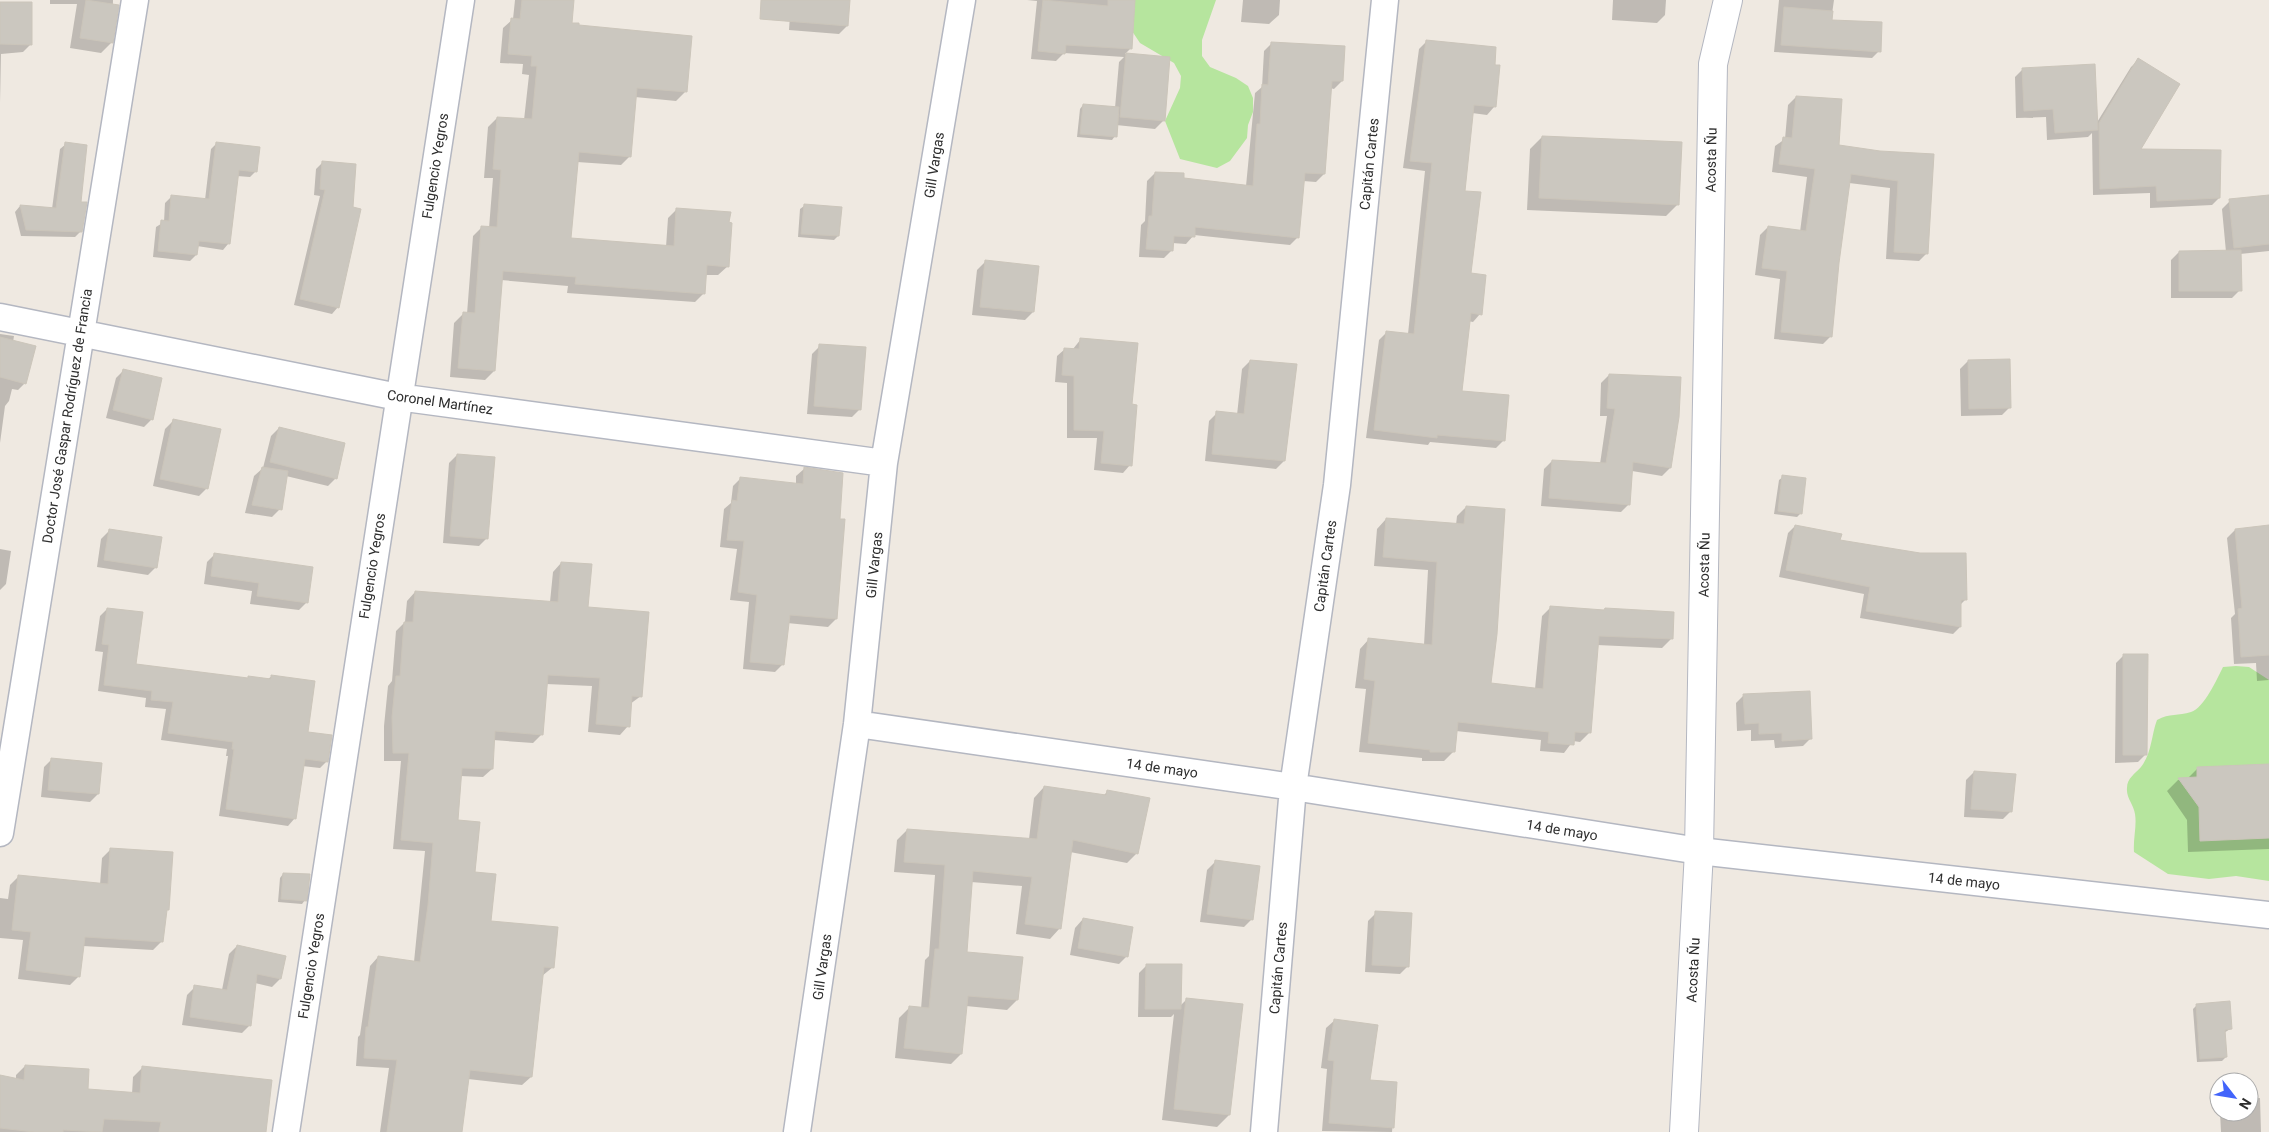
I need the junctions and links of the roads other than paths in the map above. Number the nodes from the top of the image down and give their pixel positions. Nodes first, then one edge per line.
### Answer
1 (135, 0) edge
2 (461, 0) edge
3 (962, 0) edge
4 (1385, 0) edge
5 (1728, 0) edge
6 (0, 317) edge
7 (80, 333) junction
8 (398, 397) junction
9 (884, 463) junction
10 (857, 724) junction
11 (1293, 787) junction
12 (0, 833) edge
13 (1699, 851) junction
14 (2269, 915) edge
15 (286, 1132) edge
16 (798, 1132) edge
17 (1264, 1132) edge
18 (1684, 1132) edge

1 - 7 street, Doctor José Gaspar Rodríguez de Francia
2 - 8 street, Fulgencio Yegros
3 - 9 street, Gill Vargas
4 - 11 street, Capitán Cartes
5 - 13 street, Acosta Ñu
6 - 7 street, Coronel Martínez
7 - 8 street, Coronel Martínez
7 - 12 street, Doctor José Gaspar Rodríguez de Francia
8 - 9 street, Coronel Martínez
8 - 15 street, Fulgencio Yegros
9 - 10 street, Gill Vargas
10 - 11 street, 14 de mayo
10 - 16 street, Gill Vargas
11 - 13 street, 14 de mayo
11 - 17 street, Capitán Cartes
13 - 14 street, 14 de mayo
13 - 18 street, Acosta Ñu

